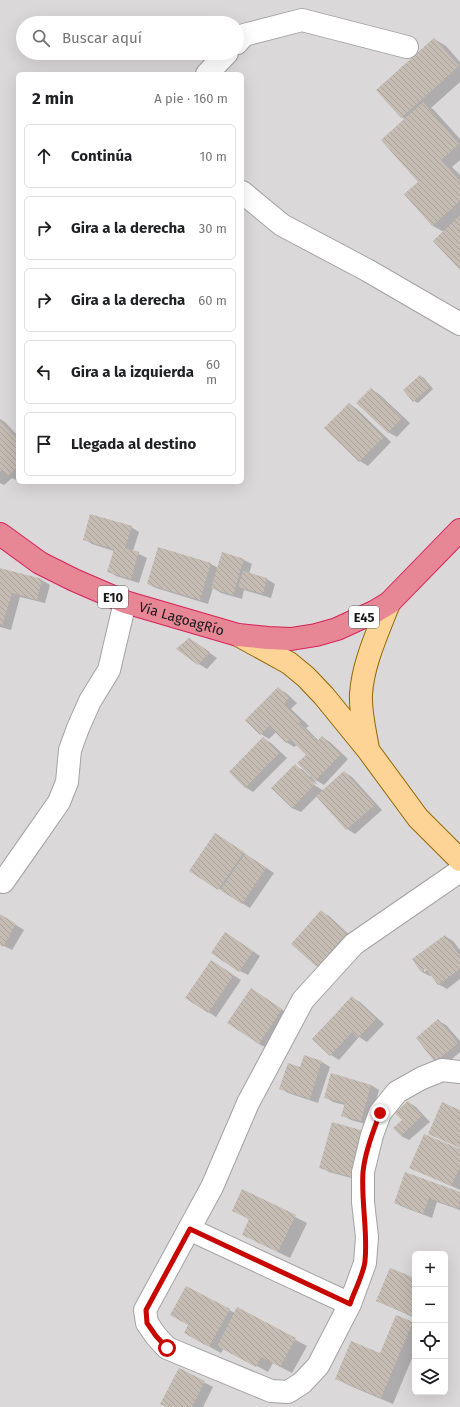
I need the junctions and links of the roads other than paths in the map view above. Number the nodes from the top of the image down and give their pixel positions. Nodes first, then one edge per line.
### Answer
1 (244, 35) edge
2 (407, 47) dead end
3 (220, 60) edge
4 (209, 72) edge
5 (244, 194) edge
6 (460, 324) edge
7 (460, 530) edge
8 (0, 534) edge
9 (125, 602) junction
10 (389, 603) junction
11 (238, 635) junction
12 (368, 750) junction
13 (460, 860) edge
14 (460, 871) edge
15 (3, 882) dead end
16 (460, 1072) edge
17 (190, 1229) junction
18 (350, 1304) junction

1 - 2 street
3 - 4 street
5 - 6 street
7 - 10 highway, E45
8 - 9 highway, Vía LagoagRío / E10
9 - 11 highway, Vía LagoagRío / E10
9 - 15 street
10 - 11 highway, E45
10 - 12 main road
11 - 12 main road
12 - 13 main road
14 - 17 street
16 - 18 street
17 - 18 street
17 - 18 street

